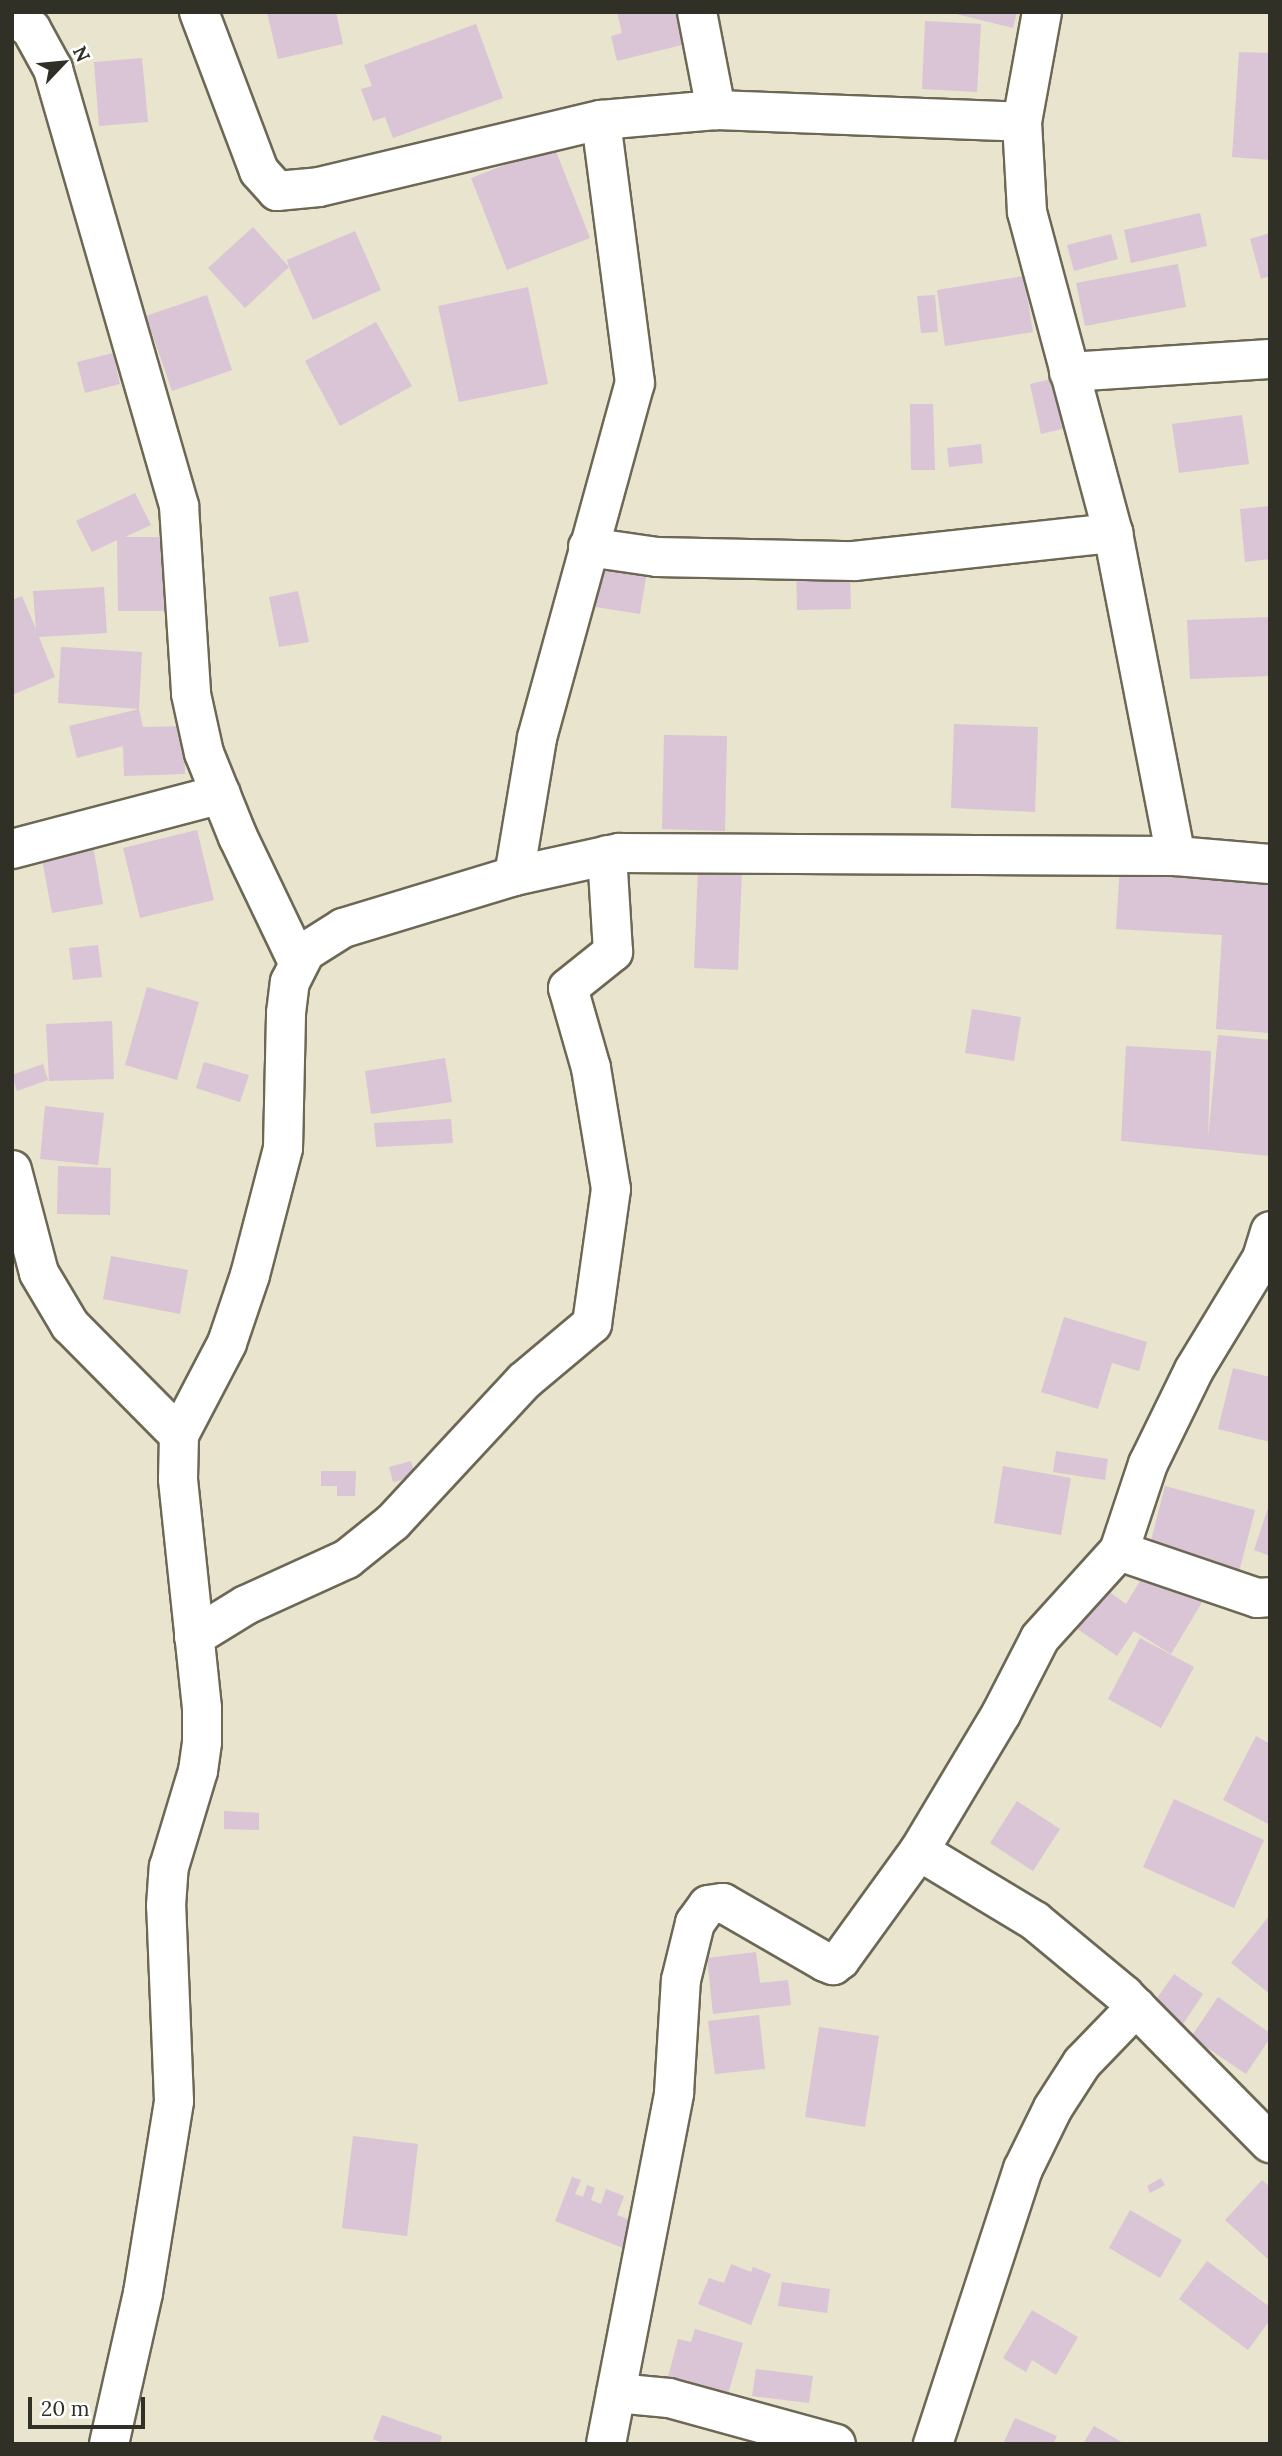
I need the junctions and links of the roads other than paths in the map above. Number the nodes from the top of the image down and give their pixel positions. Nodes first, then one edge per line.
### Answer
1 (199, 12) edge
2 (697, 12) edge
3 (1042, 12) edge
4 (12, 16) edge
5 (716, 110) junction
6 (601, 120) junction
7 (1023, 121) junction
8 (1270, 359) edge
9 (1069, 372) junction
10 (1113, 533) junction
11 (589, 547) junction
12 (221, 794) junction
13 (12, 849) edge
14 (607, 855) junction
15 (1176, 856) junction
16 (1270, 864) edge
17 (514, 876) junction
18 (298, 962) junction
19 (12, 1170) edge
20 (1267, 1249) edge
21 (178, 1435) junction
22 (1119, 1551) junction
23 (1270, 1597) edge
24 (194, 1637) junction
25 (919, 1851) junction
26 (1136, 2007) junction
27 (1270, 2143) edge
28 (616, 2393) junction
29 (109, 2444) edge
30 (606, 2444) edge
31 (836, 2444) edge
32 (933, 2444) edge

1 - 6 street
2 - 5 street
3 - 7 street
4 - 12 street
5 - 6 street
5 - 7 street
6 - 11 street
7 - 9 street
8 - 9 street
9 - 10 street
10 - 11 street
10 - 15 street
11 - 17 street
12 - 13 street
12 - 18 street
14 - 15 street
14 - 17 street
14 - 24 street
15 - 16 street
17 - 18 street
18 - 21 street
19 - 21 street
20 - 22 street
21 - 24 street
22 - 23 street
22 - 25 street
24 - 29 street
25 - 26 street
25 - 28 street
26 - 27 street
26 - 32 street
28 - 30 street
28 - 31 street

